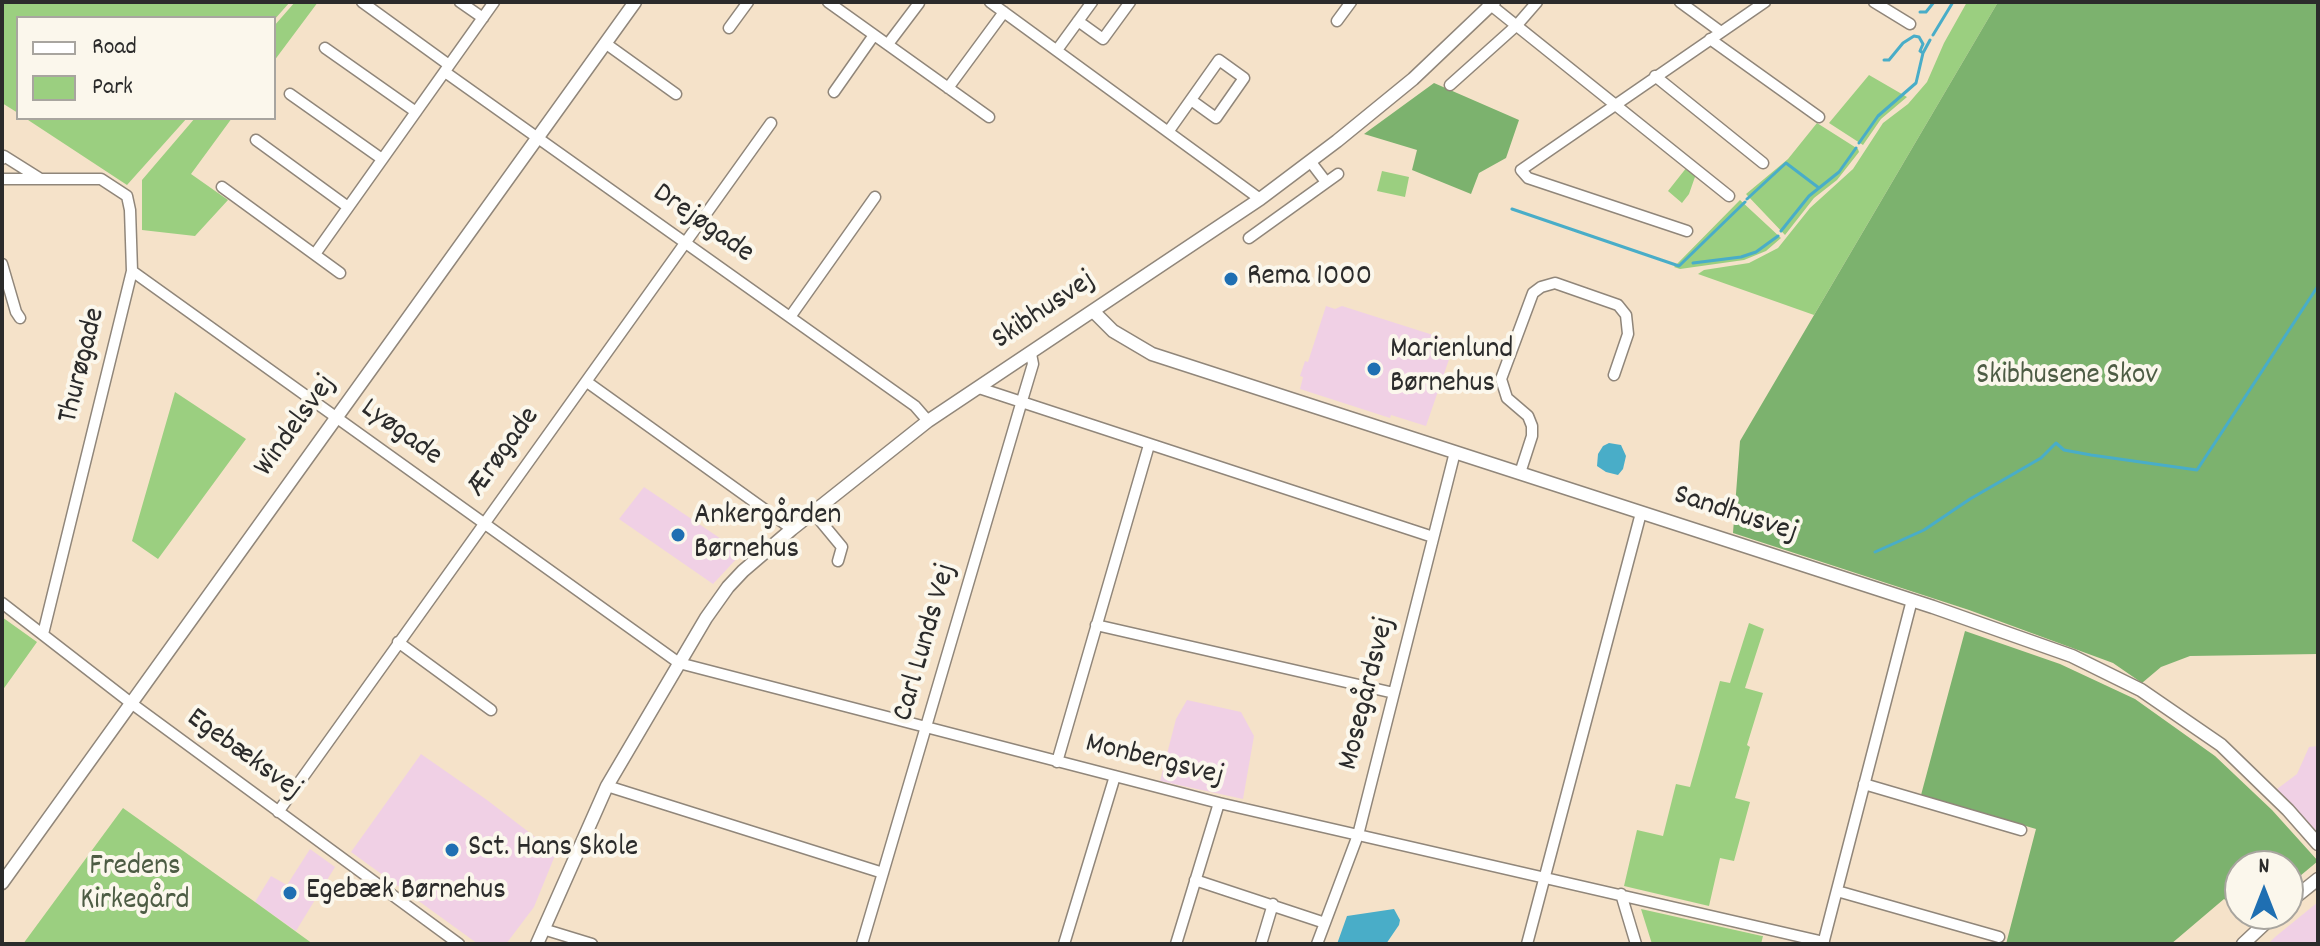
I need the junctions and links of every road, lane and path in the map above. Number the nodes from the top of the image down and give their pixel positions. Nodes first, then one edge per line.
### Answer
1 (362, 2) edge
2 (460, 2) edge
3 (494, 2) edge
4 (635, 2) edge
5 (748, 2) edge
6 (828, 2) edge
7 (990, 2) edge
8 (1092, 2) edge
9 (1130, 2) edge
10 (1351, 2) edge
11 (1537, 2) edge
12 (1680, 2) edge
13 (1765, 2) edge
14 (1874, 2) edge
15 (919, 3) edge
16 (1491, 3) edge
17 (1004, 12) junction
18 (483, 18) junction
19 (1078, 21) junction
20 (1337, 21) dead end
21 (1910, 24) dead end
22 (1517, 25) junction
23 (729, 28) dead end
24 (1721, 32) junction
25 (874, 35) junction
26 (1710, 39) junction
27 (605, 43) junction
28 (888, 44) junction
29 (325, 48) dead end
30 (1057, 50) junction
31 (447, 68) junction
32 (1655, 76) junction
33 (1450, 85) dead end
34 (948, 88) junction
35 (834, 92) dead end
36 (290, 94) dead end
37 (676, 94) dead end
38 (1191, 100) junction
39 (1614, 104) junction
40 (416, 112) junction
41 (989, 117) dead end
42 (1819, 117) dead end
43 (771, 123) dead end
44 (1168, 132) junction
45 (537, 137) junction
46 (256, 140) dead end
47 (2, 159) edge
48 (382, 159) junction
49 (1310, 161) junction
50 (1763, 163) dead end
51 (1338, 174) dead end
52 (2, 179) edge
53 (40, 179) junction
54 (1326, 182) junction
55 (222, 187) dead end
56 (1729, 196) dead end
57 (875, 197) dead end
58 (1260, 199) junction
59 (348, 207) junction
60 (1687, 231) dead end
61 (1249, 238) dead end
62 (685, 243) junction
63 (315, 254) junction
64 (2, 264) edge
65 (132, 271) junction
66 (340, 273) dead end
67 (1093, 311) junction
68 (790, 317) junction
69 (20, 318) dead end
70 (1031, 354) junction
71 (1614, 375) dead end
72 (587, 382) junction
73 (979, 388) junction
74 (1021, 404) junction
75 (336, 417) junction
76 (928, 421) junction
77 (1149, 445) junction
78 (1455, 452) junction
79 (1520, 473) junction
80 (813, 512) junction
81 (1641, 513) junction
82 (483, 523) junction
83 (792, 529) junction
84 (1433, 537) junction
85 (838, 561) dead end
86 (1912, 600) junction
87 (3, 606) edge
88 (1096, 625) junction
89 (43, 634) junction
90 (398, 642) junction
91 (679, 663) junction
92 (1394, 693) junction
93 (131, 703) junction
94 (491, 710) dead end
95 (927, 729) junction
96 (1057, 762) junction
97 (1115, 776) junction
98 (1864, 784) junction
99 (607, 786) junction
100 (1219, 803) junction
101 (278, 812) junction
102 (2021, 830) dead end
103 (1358, 835) junction
104 (2318, 844) edge
105 (883, 873) junction
106 (1544, 876) junction
107 (1195, 880) junction
108 (2, 883) edge
109 (1837, 891) junction
110 (1621, 894) junction
111 (1273, 904) junction
112 (1325, 923) junction
113 (543, 929) junction
114 (2258, 930) edge
115 (1999, 937) dead end
116 (1823, 943) edge
117 (459, 944) edge
118 (537, 944) edge
119 (592, 944) edge
120 (862, 944) edge
121 (1064, 944) edge
122 (1176, 944) edge
123 (1261, 944) edge
124 (1317, 944) edge
125 (1527, 944) edge
126 (1636, 944) edge
127 (2243, 944) edge

1 - 31 street, Drejøgade
2 - 18 street
3 - 18 street
4 - 27 street, Windelsvej
5 - 23 street
6 - 25 street
7 - 17 street
8 - 19 street
9 - 19 street
10 - 20 street
11 - 22 street
12 - 24 street
13 - 24 street
14 - 21 street
15 - 28 street
16 - 22 street
16 - 49 street, Skibhusvej
17 - 30 street
17 - 34 street
18 - 31 street
19 - 30 street
22 - 33 street
22 - 39 street
24 - 26 street
25 - 28 street
25 - 35 street
26 - 32 street
26 - 42 street
27 - 37 street
27 - 45 street, Windelsvej
28 - 34 street
29 - 40 street
30 - 44 street
31 - 40 street
31 - 45 street, Drejøgade
32 - 39 street
32 - 50 street
34 - 41 street
36 - 48 street
38 - 38 street
38 - 44 street
39 - 56 street
39 - 60 street
40 - 48 street
43 - 62 street, Ærøgade
44 - 58 street
45 - 62 street, Drejøgade
45 - 75 street, Windelsvej
46 - 59 street
47 - 53 street
48 - 59 street
49 - 54 street
49 - 58 street, Skibhusvej
51 - 54 street
52 - 53 street, Thurøgade
53 - 65 street, Thurøgade
54 - 61 street
55 - 63 street
57 - 68 street
58 - 67 street, Skibhusvej
59 - 63 street
62 - 68 street, Drejøgade
62 - 72 street, Ærøgade
63 - 66 street
64 - 69 street
65 - 75 street, Lyøgade
65 - 89 street, Thurøgade
67 - 70 street, Skibhusvej
67 - 78 street, Sandhusvej
68 - 76 street, Drejøgade
70 - 73 street, Skibhusvej
70 - 74 street, Carl Lunds Vej
71 - 79 street
72 - 82 street, Ærøgade
72 - 83 street
73 - 74 street
73 - 76 street, Skibhusvej
74 - 77 street
74 - 95 street, Carl Lunds Vej
75 - 82 street, Lyøgade
75 - 93 street, Windelsvej
76 - 80 street, Skibhusvej
77 - 84 street
77 - 88 street
78 - 79 street, Sandhusvej
78 - 84 street, Mosegårdsvej
79 - 81 street, Sandhusvej
80 - 83 street, Skibhusvej
80 - 85 street
81 - 86 street, Sandhusvej
81 - 106 street
82 - 90 street, Ærøgade
82 - 91 street, Lyøgade
83 - 91 street, Skibhusvej
84 - 92 street, Mosegårdsvej
86 - 98 street
86 - 104 street, Sandhusvej
87 - 89 street, Egebæksvej
88 - 92 street
88 - 96 street
89 - 93 street, Egebæksvej
90 - 94 street
90 - 101 street, Ærøgade
91 - 95 street, Monbergsvej
91 - 99 street, Skibhusvej
92 - 103 street, Mosegårdsvej
93 - 101 street, Egebæksvej
93 - 108 street, Windelsvej
95 - 96 street, Monbergsvej
95 - 105 street, Carl Lunds Vej
96 - 97 street, Monbergsvej
97 - 100 street, Monbergsvej
97 - 121 street
98 - 102 street
98 - 109 street
99 - 105 street
99 - 113 street, Skibhusvej
100 - 103 street, Monbergsvej
100 - 107 street
101 - 117 street, Egebæksvej
103 - 106 street, Monbergsvej
103 - 112 street, Mosegårdsvej
105 - 120 street, Carl Lunds Vej
106 - 110 street, Monbergsvej
106 - 125 street
107 - 111 street
107 - 122 street
109 - 115 street
109 - 116 street
110 - 116 street, Monbergsvej
110 - 126 street
111 - 112 street
111 - 123 street
112 - 124 street, Mosegårdsvej
113 - 118 street, Skibhusvej
113 - 119 street
114 - 127 street

